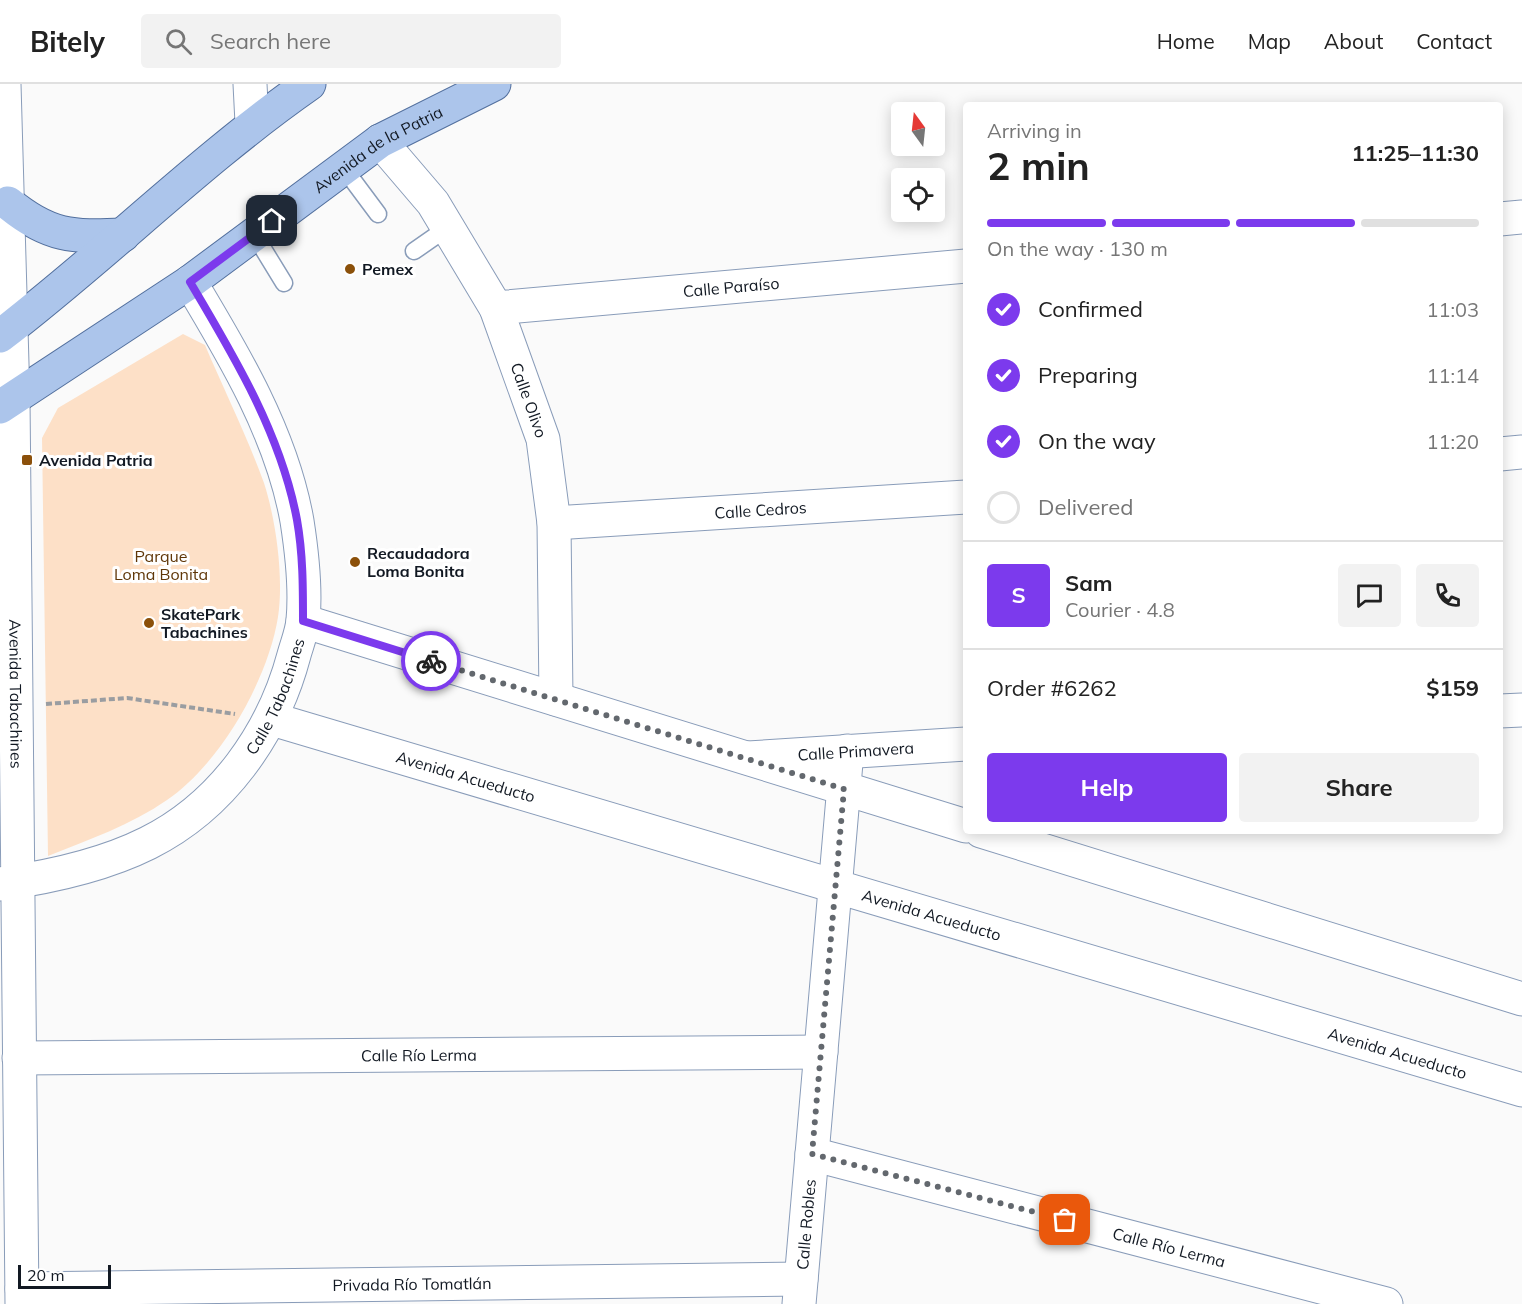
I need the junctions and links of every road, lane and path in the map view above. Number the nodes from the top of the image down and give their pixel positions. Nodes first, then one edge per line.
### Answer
1 (4, 84) edge
2 (250, 84) edge
3 (309, 84) edge
4 (494, 84) edge
5 (252, 123) junction
6 (380, 141) junction
7 (343, 167) junction
8 (8, 203) junction
9 (378, 214) dead end
10 (1522, 217) edge
11 (1503, 219) edge
12 (447, 228) junction
13 (254, 234) junction
14 (123, 235) junction
15 (414, 251) dead end
16 (963, 266) edge
17 (190, 282) junction
18 (284, 283) dead end
19 (496, 308) junction
20 (5, 332) edge
21 (7, 403) edge
22 (1522, 452) edge
23 (1503, 454) edge
24 (963, 496) edge
25 (554, 523) junction
26 (303, 621) junction
27 (556, 699) junction
28 (15, 706) junction
29 (1522, 710) edge
30 (1503, 711) edge
31 (272, 719) junction
32 (963, 744) edge
33 (847, 751) junction
34 (746, 758) junction
35 (844, 789) junction
36 (963, 825) edge
37 (991, 834) edge
38 (8, 883) edge
39 (836, 886) junction
40 (1522, 999) edge
41 (821, 1052) junction
42 (19, 1058) junction
43 (1522, 1090) edge
44 (812, 1154) junction
45 (800, 1292) edge
46 (22, 1297) edge
47 (1386, 1304) edge

1 - 8 street, Avenida Tabachines
2 - 5 street
3 - 5 main road
4 - 6 main road, Avenida de la Patria
5 - 14 main road
6 - 7 main road, Avenida de la Patria
6 - 12 street, Calle Olivo
7 - 9 lane
7 - 13 main road, Avenida de la Patria
8 - 14 main road
8 - 20 street, Avenida Tabachines
10 - 11 street
12 - 15 lane
12 - 19 street, Calle Olivo
13 - 17 main road, Avenida de la Patria
13 - 18 lane
14 - 20 main road
16 - 19 street, Calle Paraíso
17 - 21 main road, Avenida de la Patria
17 - 26 street, Calle Tabachines
19 - 25 street, Calle Olivo
20 - 21 street, Avenida Tabachines
21 - 28 street, Avenida Tabachines
22 - 23 street
24 - 25 street, Calle Cedros
25 - 27 street, Calle Olivo
26 - 27 street
26 - 31 street, Calle Tabachines
27 - 34 street
28 - 31 path
28 - 38 street, Avenida Tabachines
29 - 30 street
31 - 38 street, Calle Tabachines
31 - 39 street, Avenida Acueducto
32 - 33 street, Calle Primavera
33 - 34 street, Calle Primavera
33 - 35 street, Calle Robles
34 - 35 street
35 - 36 street
35 - 39 street, Calle Robles
37 - 40 street
38 - 42 street, Avenida Tabachines
39 - 41 street, Calle Robles
39 - 43 street, Avenida Acueducto
41 - 42 street, Calle Río Lerma
41 - 44 street, Calle Robles
42 - 46 street, Avenida Tabachines
44 - 45 street, Calle Robles
44 - 47 street, Calle Río Lerma
45 - 46 street, Privada Río Tomatlán

